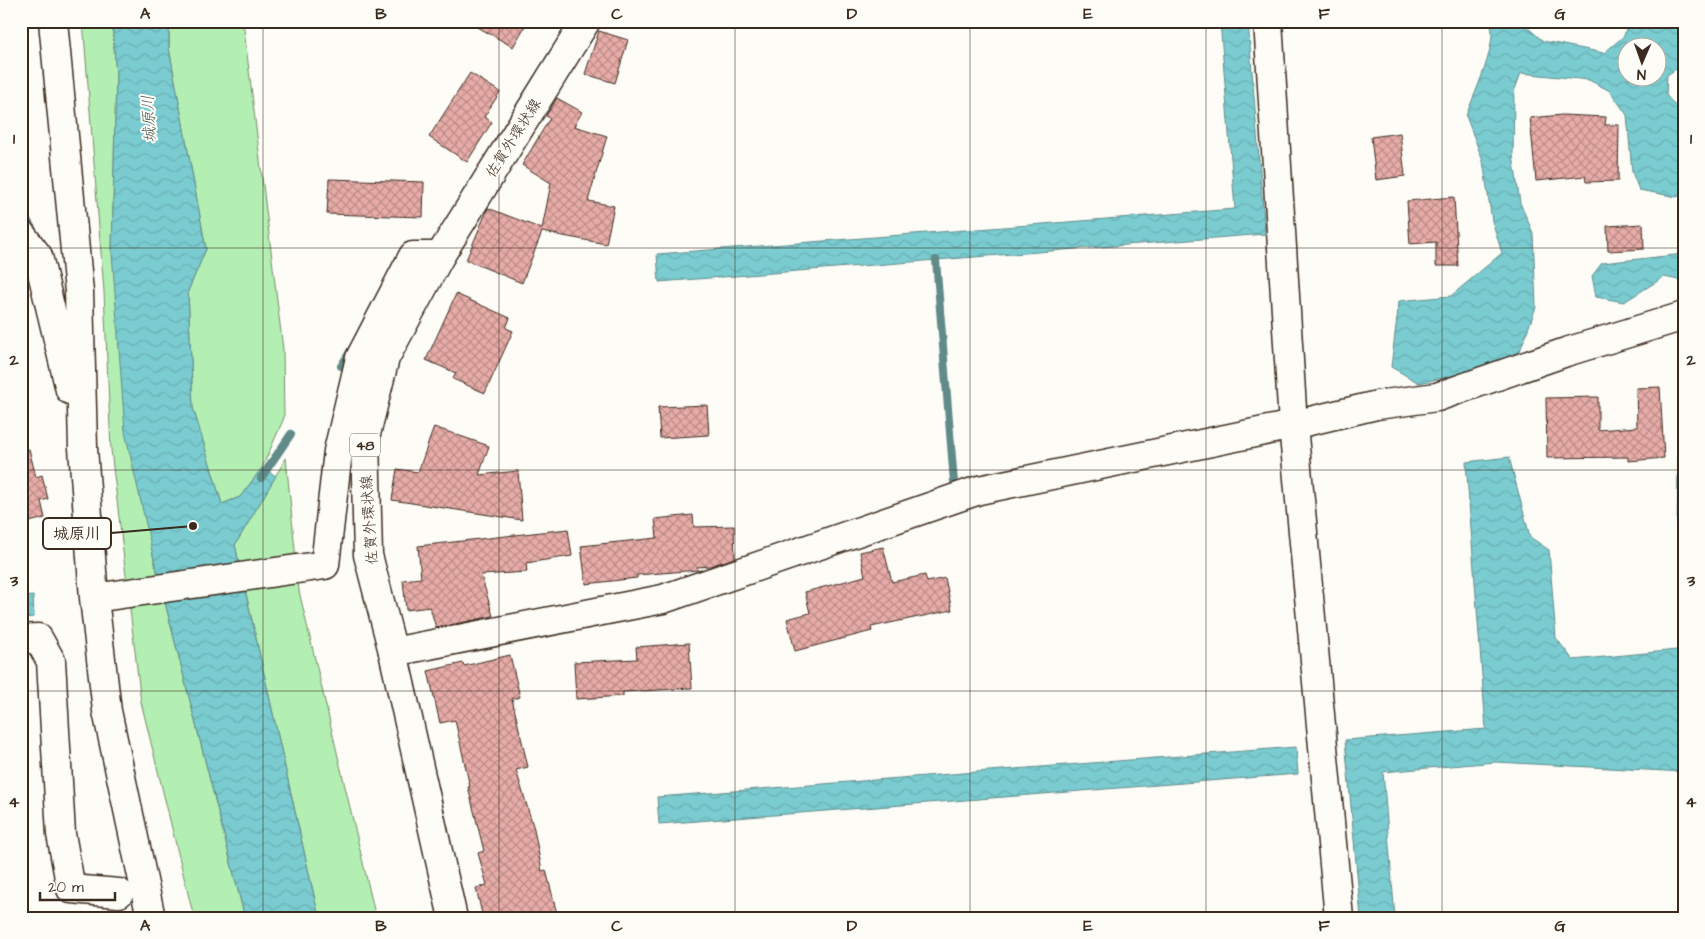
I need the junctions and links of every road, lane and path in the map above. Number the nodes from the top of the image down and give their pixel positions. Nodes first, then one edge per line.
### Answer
1 (54, 21) edge
2 (586, 21) edge
3 (1268, 21) edge
4 (21, 234) edge
5 (440, 256) junction
6 (1684, 316) edge
7 (1293, 424) junction
8 (83, 448) junction
9 (94, 598) junction
10 (21, 639) edge
11 (393, 652) junction
12 (119, 893) dead end
13 (151, 918) edge
14 (453, 918) edge
15 (1339, 918) edge

1 - 8 street
2 - 5 street, 佐賀外環状線 / 48
3 - 7 street
4 - 8 street
5 - 9 street
5 - 11 street, 佐賀外環状線 / 48
6 - 7 street
7 - 11 street
7 - 15 street
8 - 9 street
9 - 13 street
10 - 12 street
11 - 14 street, 佐賀外環状線 / 48

